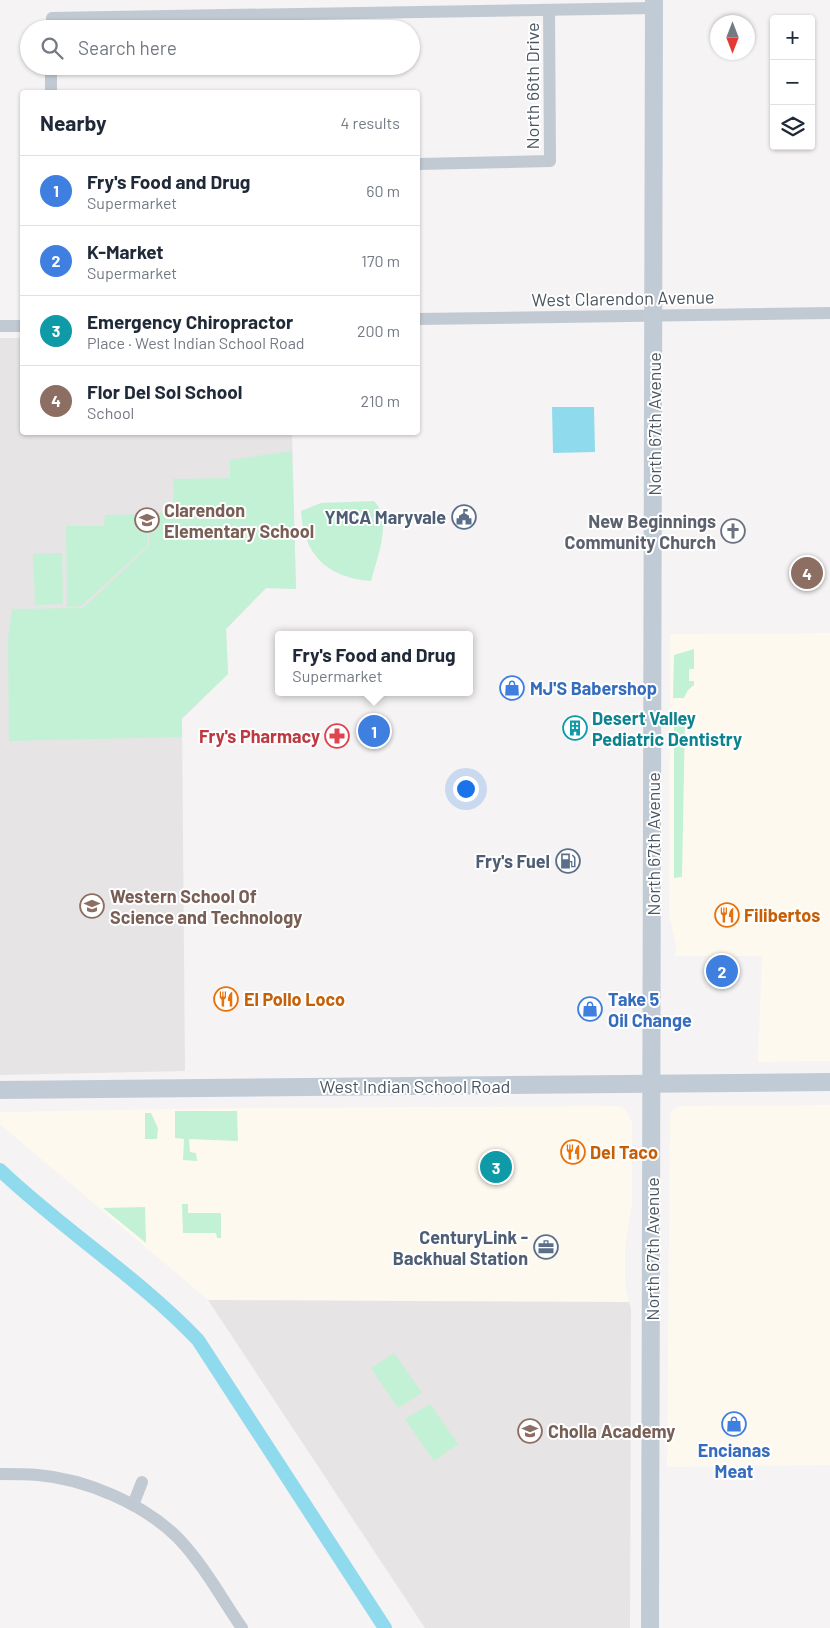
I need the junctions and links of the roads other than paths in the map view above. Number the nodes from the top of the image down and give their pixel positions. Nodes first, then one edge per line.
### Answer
1 (654, 4) edge
2 (549, 10) junction
3 (167, 20) edge
4 (51, 75) edge
5 (51, 90) edge
6 (420, 164) edge
7 (830, 314) edge
8 (654, 315) junction
9 (420, 319) edge
10 (0, 326) edge
11 (20, 326) edge
12 (830, 1082) edge
13 (652, 1084) junction
14 (0, 1090) edge
15 (0, 1474) edge
16 (142, 1482) dead end
17 (133, 1505) junction
18 (242, 1628) edge
19 (650, 1628) edge

1 - 2 street
1 - 8 main road, North 67th Avenue
2 - 3 street
2 - 6 street, North 66th Drive
4 - 5 street
7 - 8 street, West Clarendon Avenue
8 - 9 street, West Clarendon Avenue
8 - 13 main road, North 67th Avenue
10 - 11 street
12 - 13 main road, West Indian School Road
13 - 14 main road, West Indian School Road
13 - 19 main road, North 67th Avenue
15 - 17 street
16 - 17 street
17 - 18 street

